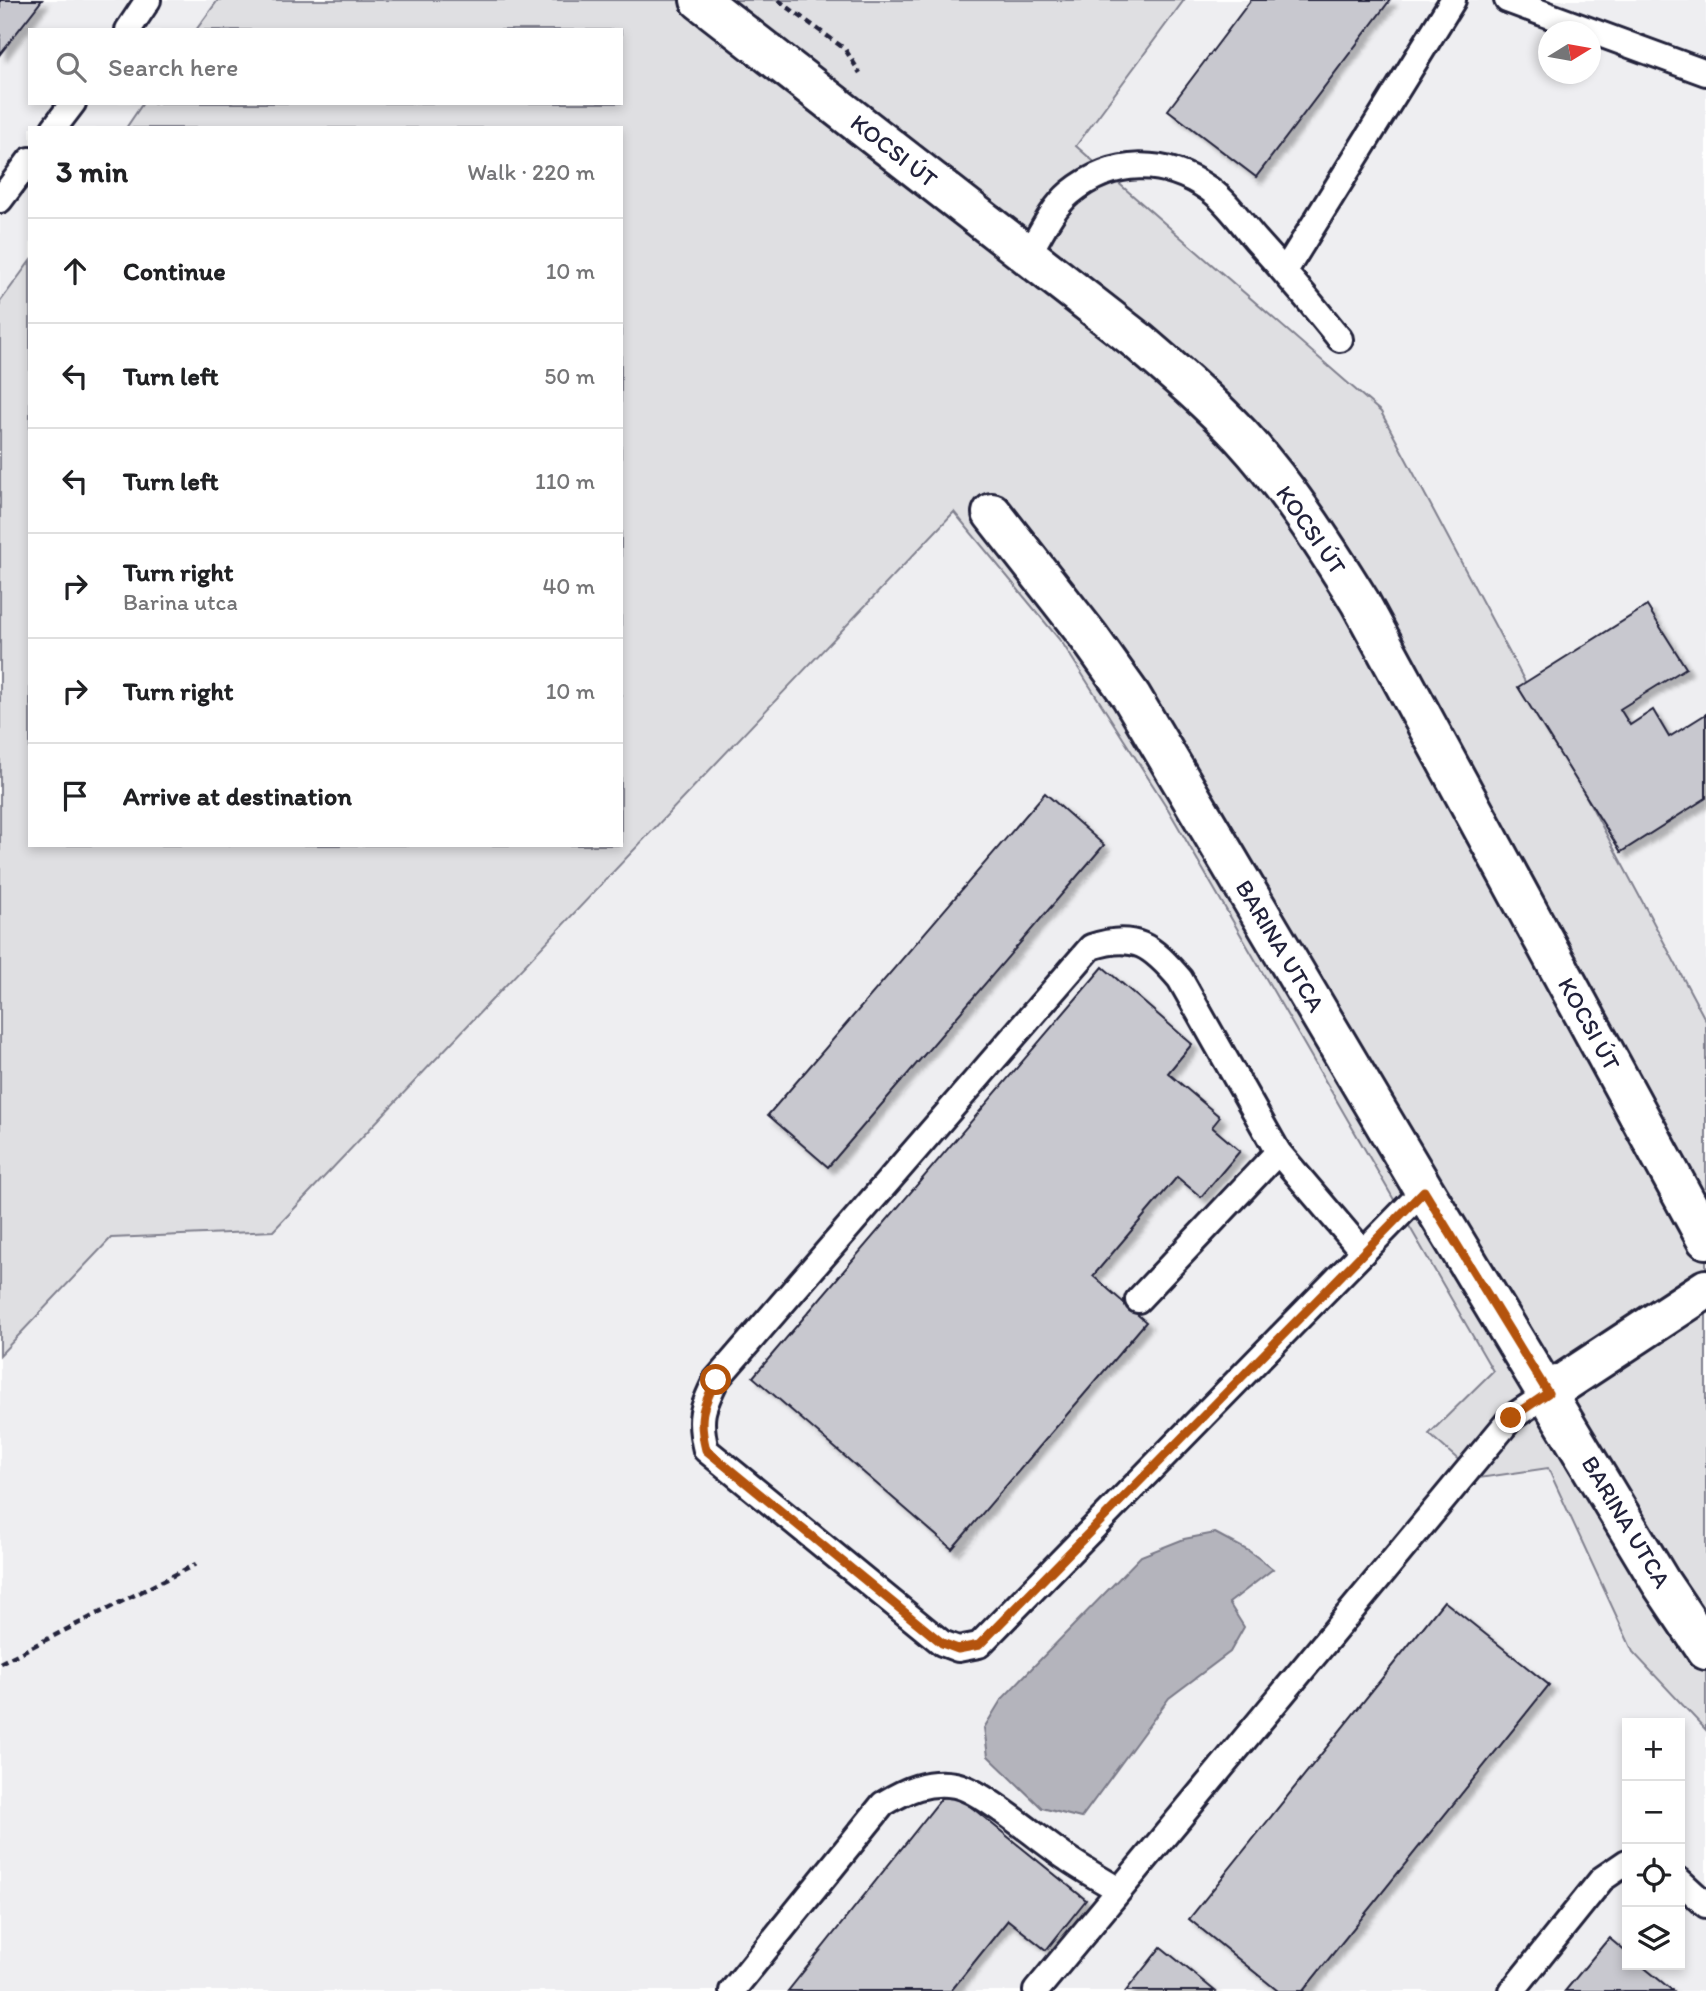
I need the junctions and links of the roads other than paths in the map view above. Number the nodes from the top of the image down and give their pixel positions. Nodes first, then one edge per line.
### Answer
1 (148, 0) edge
2 (700, 0) edge
3 (1453, 0) edge
4 (1507, 0) edge
5 (129, 28) edge
6 (1706, 73) edge
7 (71, 105) edge
8 (56, 126) edge
9 (28, 163) edge
10 (0, 200) edge
11 (1028, 256) junction
12 (1284, 271) junction
13 (1340, 339) dead end
14 (992, 513) dead end
15 (1278, 1152) junction
16 (1424, 1191) junction
17 (1702, 1224) edge
18 (1363, 1252) junction
19 (1706, 1289) edge
20 (1138, 1300) dead end
21 (1548, 1393) junction
22 (1706, 1650) edge
23 (1622, 1865) edge
24 (1685, 1886) edge
25 (1119, 1890) junction
26 (1706, 1905) edge
27 (733, 1991) edge
28 (1036, 1991) edge
29 (1512, 1991) edge

1 - 5 lane
2 - 11 main road, KOCSI ÚT
3 - 12 lane
4 - 6 lane
7 - 8 lane
9 - 10 lane
11 - 12 lane
11 - 17 main road, KOCSI ÚT
12 - 13 lane
14 - 16 main road, BARINA UTCA
15 - 18 lane
15 - 18 lane
15 - 20 lane
16 - 18 lane
16 - 21 main road, BARINA UTCA
19 - 21 main road
21 - 22 main road, BARINA UTCA
21 - 25 lane
23 - 29 lane
24 - 26 lane
25 - 27 lane
25 - 28 lane

